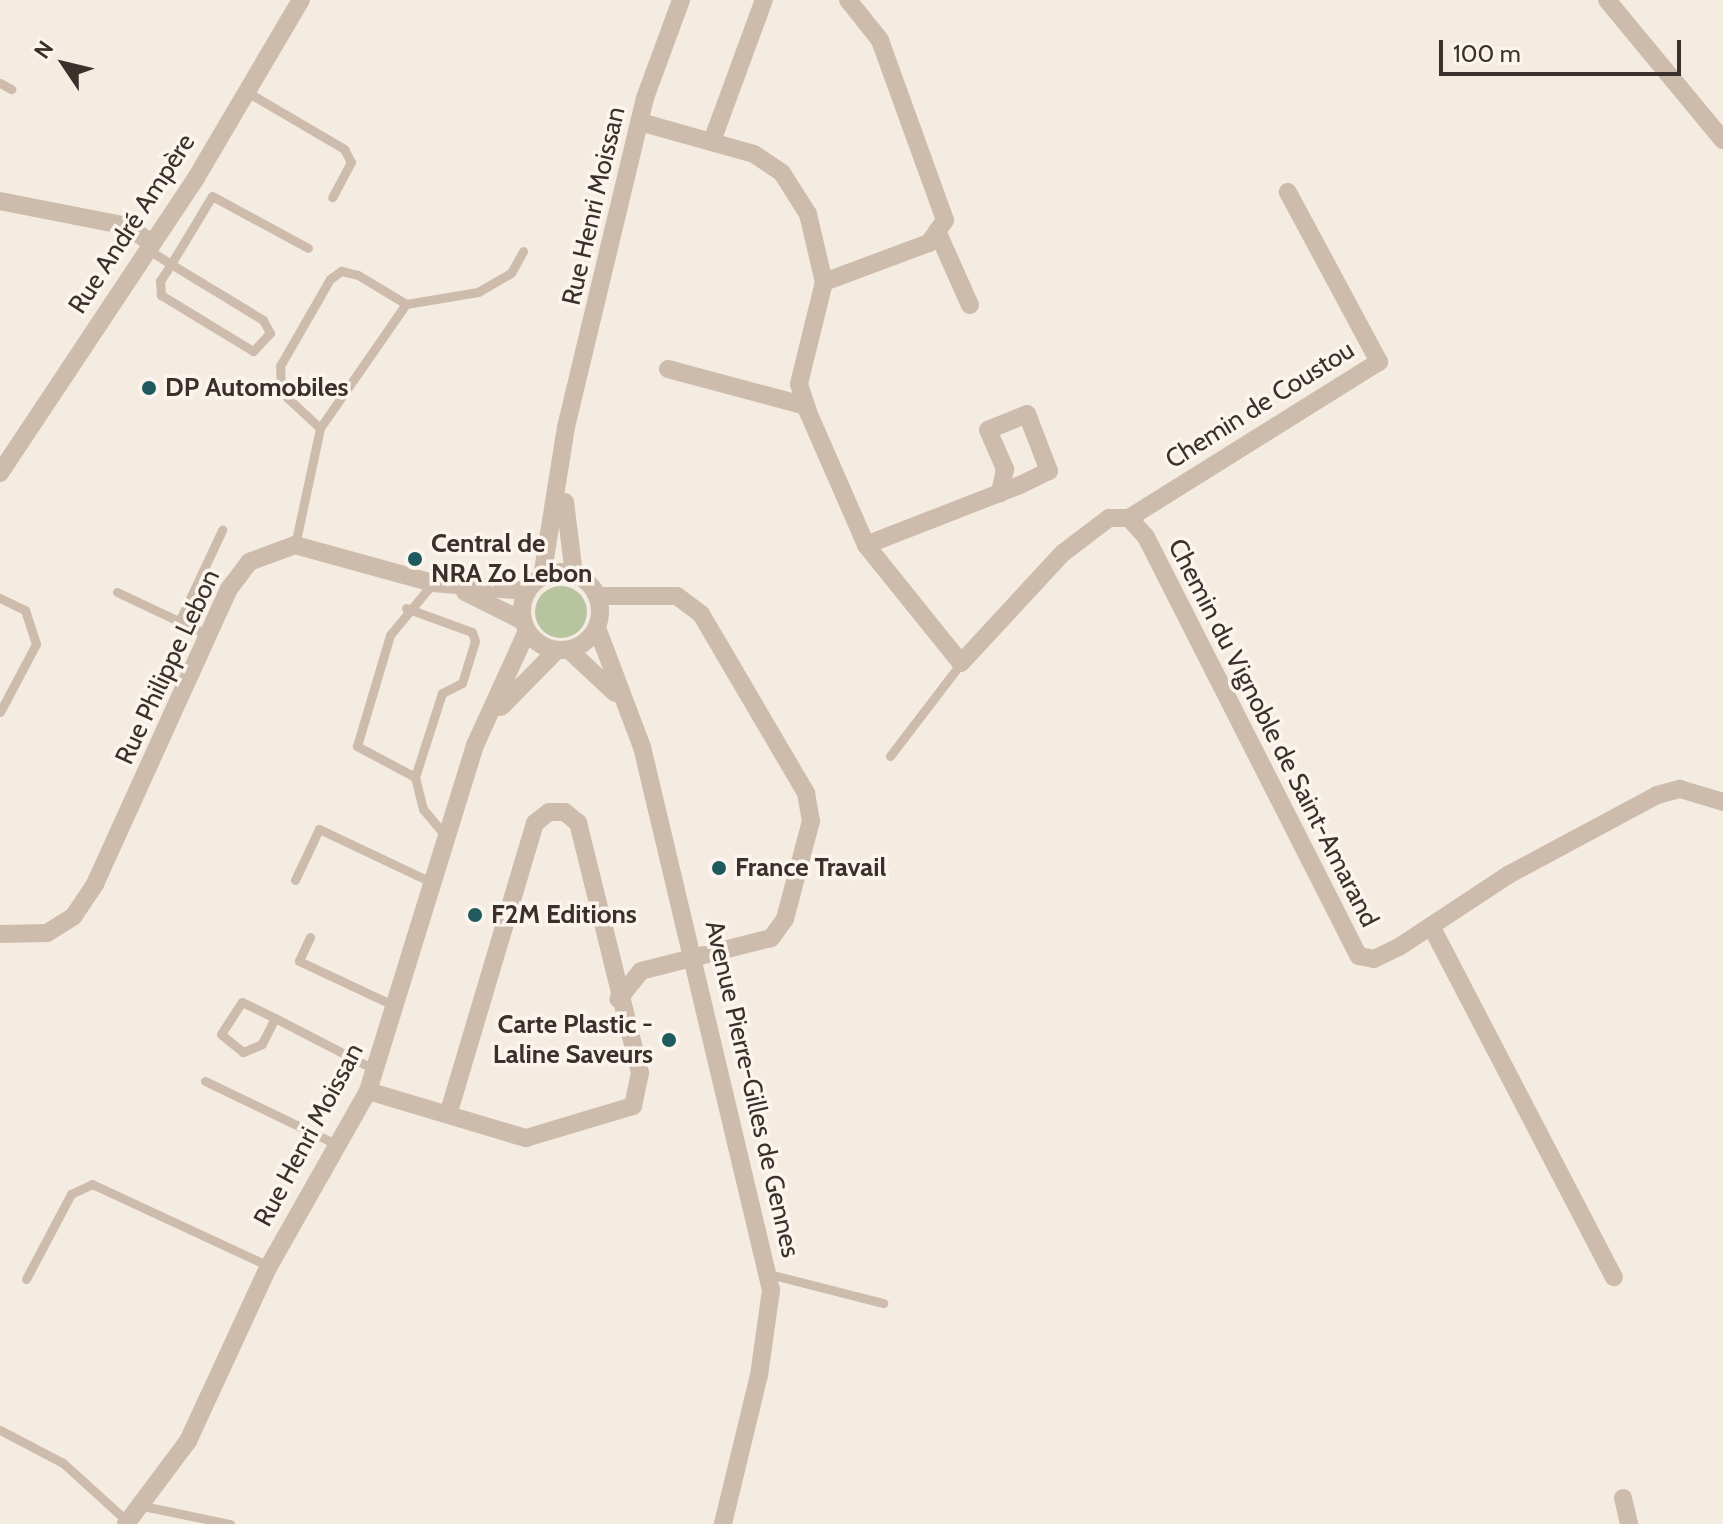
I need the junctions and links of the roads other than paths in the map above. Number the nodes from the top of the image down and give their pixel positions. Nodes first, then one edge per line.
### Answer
1 (301, 0) edge
2 (681, 0) edge
3 (764, 0) edge
4 (848, 0) edge
5 (1607, 0) edge
6 (0, 83) edge
7 (11, 89) dead end
8 (247, 92) junction
9 (640, 122) junction
10 (1723, 140) edge
11 (712, 141) junction
12 (1288, 192) dead end
13 (332, 197) dead end
14 (0, 201) edge
15 (937, 231) junction
16 (149, 246) junction
17 (308, 248) dead end
18 (523, 251) dead end
19 (171, 264) junction
20 (824, 282) junction
21 (406, 304) junction
22 (970, 305) dead end
23 (668, 369) dead end
24 (806, 406) junction
25 (566, 427) junction
26 (320, 428) junction
27 (0, 473) edge
28 (1000, 493) dead end
29 (1129, 518) junction
30 (222, 530) dead end
31 (295, 545) junction
32 (866, 545) junction
33 (574, 574) junction
34 (542, 577) junction
35 (433, 583) junction
36 (455, 587) junction
37 (527, 591) junction
38 (117, 592) dead end
39 (597, 596) junction
40 (0, 598) edge
41 (406, 608) junction
42 (179, 622) junction
43 (525, 626) junction
44 (597, 628) junction
45 (208, 635) junction
46 (563, 650) junction
47 (961, 663) junction
48 (0, 712) edge
49 (630, 715) junction
50 (476, 743) junction
51 (890, 756) dead end
52 (415, 777) junction
53 (1723, 802) edge
54 (445, 835) junction
55 (295, 880) dead end
56 (431, 882) junction
57 (1431, 926) junction
58 (0, 934) edge
59 (310, 937) dead end
60 (606, 952) junction
61 (696, 958) junction
62 (641, 971) junction
63 (618, 999) junction
64 (398, 1008) junction
65 (275, 1018) junction
66 (353, 1058) junction
67 (377, 1071) junction
68 (205, 1081) dead end
69 (368, 1091) junction
70 (334, 1097) dead end
71 (448, 1114) junction
72 (338, 1145) junction
73 (269, 1266) junction
74 (769, 1274) junction
75 (1614, 1277) dead end
76 (26, 1279) dead end
77 (883, 1303) dead end
78 (0, 1430) edge
79 (1623, 1498) dead end
80 (143, 1506) junction
81 (127, 1523) edge
82 (230, 1524) edge
83 (723, 1524) edge
84 (1629, 1524) edge

1 - 8 street, Rue André Ampère
2 - 9 street, Rue Henri Moissan
3 - 11 street
4 - 15 street
5 - 10 street
6 - 7 lane
8 - 13 lane
8 - 16 street, Rue André Ampère
9 - 11 street
9 - 25 street, Rue Henri Moissan
11 - 20 street
12 - 29 street, Chemin de Coustou
14 - 16 street
15 - 20 street
15 - 22 street
16 - 19 lane
16 - 27 street, Rue André Ampère
17 - 19 lane
18 - 21 lane
19 - 19 lane
20 - 24 street
21 - 26 lane
21 - 26 lane
23 - 24 street
24 - 32 street
25 - 33 street, Rue Henri Moissan
25 - 34 street, Rue Henri Moissan
26 - 31 lane
28 - 32 street
29 - 47 street
29 - 57 street, Chemin du Vignoble de Saint-Amarand
30 - 42 lane
31 - 35 street
31 - 45 street, Rue Philippe Lebon
32 - 47 street
33 - 34 street
33 - 39 street
34 - 37 street
35 - 36 street
35 - 41 lane
36 - 37 street
36 - 43 street
37 - 43 street
38 - 42 lane
39 - 44 street
39 - 61 street
40 - 48 lane
41 - 52 lane
41 - 52 lane
42 - 45 lane
43 - 46 street
43 - 50 street, Rue Henri Moissan
44 - 46 street
44 - 49 street, Avenue Pierre-Gilles de Gennes
45 - 58 street, Rue Philippe Lebon
46 - 49 street, Avenue Pierre-Gilles de Gennes
46 - 50 street, Rue Henri Moissan
47 - 51 lane
49 - 61 street, Avenue Pierre-Gilles de Gennes
50 - 54 street, Rue Henri Moissan
52 - 54 lane
53 - 57 street, Chemin du Vignoble de Saint-Amarand
54 - 56 street, Rue Henri Moissan
55 - 56 lane
56 - 64 street, Rue Henri Moissan
57 - 75 street
59 - 64 lane
60 - 62 street
60 - 63 street
60 - 71 street
61 - 62 street
61 - 74 street, Avenue Pierre-Gilles de Gennes
62 - 63 street
63 - 71 street
64 - 67 street, Rue Henri Moissan
65 - 65 lane
65 - 66 lane
66 - 67 lane
66 - 70 lane
67 - 69 street, Rue Henri Moissan
68 - 72 lane
69 - 71 street
69 - 72 street, Rue Henri Moissan
72 - 73 street, Rue Henri Moissan
73 - 76 lane
73 - 80 street, Rue Henri Moissan
74 - 77 lane
74 - 83 street, Avenue Pierre-Gilles de Gennes
78 - 81 lane
79 - 84 street
80 - 81 street, Rue Henri Moissan
80 - 82 lane

